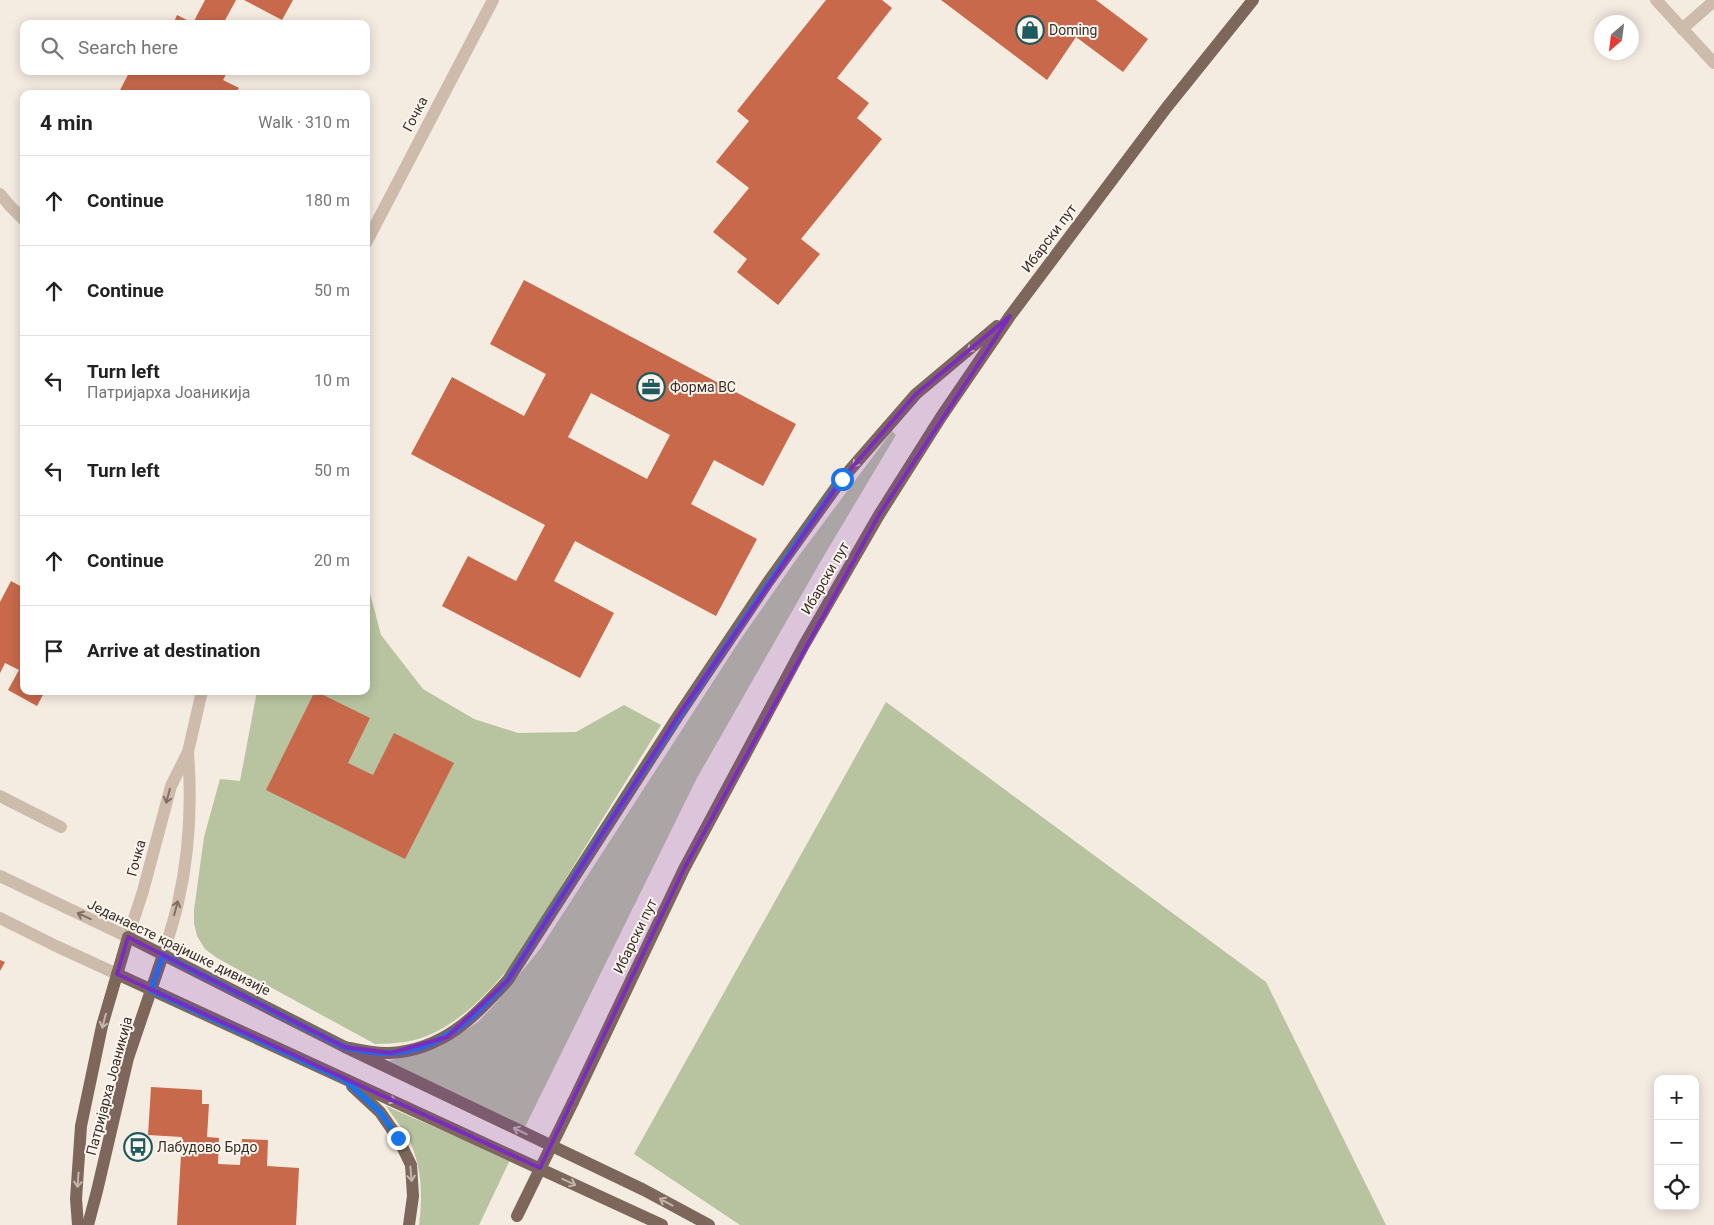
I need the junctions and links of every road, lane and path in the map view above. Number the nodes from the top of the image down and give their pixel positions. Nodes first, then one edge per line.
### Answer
1 (493, 0) edge
2 (1254, 0) edge
3 (1656, 0) edge
4 (1714, 1) edge
5 (1682, 29) junction
6 (1714, 64) edge
7 (0, 194) edge
8 (20, 216) edge
9 (370, 235) edge
10 (1010, 316) junction
11 (201, 695) edge
12 (188, 752) junction
13 (0, 796) edge
14 (61, 827) dead end
15 (0, 876) edge
16 (0, 918) edge
17 (128, 937) junction
18 (163, 955) junction
19 (117, 974) junction
20 (151, 990) junction
21 (344, 1047) junction
22 (345, 1080) junction
23 (515, 1221) edge
24 (78, 1225) edge
25 (88, 1225) edge
26 (409, 1225) edge
27 (662, 1225) edge
28 (708, 1225) edge

1 - 9 street, Гочка
2 - 10 main road, Ибарски пут
3 - 5 street
4 - 5 street
5 - 6 street
7 - 8 street
10 -> 21 main road
10 - 23 main road, Ибарски пут, bridge
11 - 12 street, Гочка
12 -> 17 street, Гочка
18 -> 12 street, Гочка
13 - 14 street
17 -> 15 street, Једанаесте крајишке дивизије
16 - 19 street
17 - 18 main road, Једанаесте крајишке дивизије
17 - 19 main road, Гочка
18 - 20 main road, Патријарха Јоаникија
18 - 21 main road, Једанаесте крајишке дивизије
19 - 20 main road
19 -> 24 main road, Патријарха Јоаникија
20 - 22 main road
20 - 25 main road, Патријарха Јоаникија
28 -> 21 main road, Једанаесте крајишке дивизије
22 -> 26 main road
22 -> 27 main road

